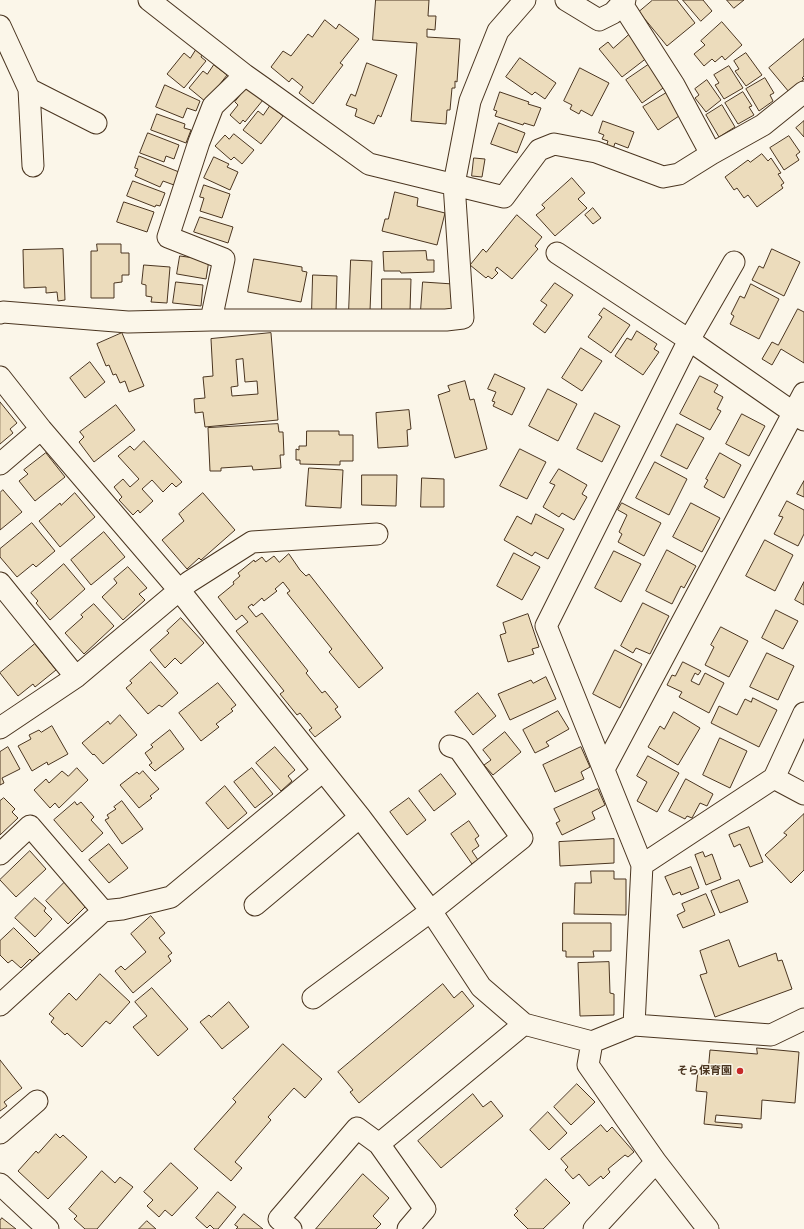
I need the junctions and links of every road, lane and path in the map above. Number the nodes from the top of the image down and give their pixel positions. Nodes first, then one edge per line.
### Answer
1 (149, 0) edge
2 (525, 0) edge
3 (566, 0) edge
4 (624, 2) edge
5 (0, 26) edge
6 (245, 76) junction
7 (29, 89) junction
8 (804, 92) edge
9 (96, 123) dead end
10 (712, 154) junction
11 (33, 166) dead end
12 (454, 184) junction
13 (557, 253) dead end
14 (734, 262) dead end
15 (0, 313) edge
16 (211, 320) junction
17 (689, 340) junction
18 (0, 377) edge
19 (804, 393) edge
20 (799, 416) edge
21 (41, 430) junction
22 (0, 464) edge
23 (377, 534) dead end
24 (0, 583) edge
25 (179, 590) junction
26 (76, 677) junction
27 (804, 713) edge
28 (0, 728) edge
29 (450, 746) dead end
30 (604, 769) junction
31 (323, 771) junction
32 (774, 778) junction
33 (804, 794) edge
34 (360, 817) junction
35 (0, 854) edge
36 (642, 865) junction
37 (255, 904) dead end
38 (103, 911) junction
39 (431, 911) junction
40 (8, 988) edge
41 (313, 998) dead end
42 (0, 1005) edge
43 (804, 1019) edge
44 (524, 1024) junction
45 (634, 1025) junction
46 (592, 1042) junction
47 (37, 1101) dead end
48 (0, 1133) edge
49 (380, 1144) junction
50 (656, 1162) junction
51 (0, 1184) edge
52 (48, 1229) edge
53 (291, 1229) edge
54 (408, 1229) edge
55 (594, 1229) edge
56 (708, 1229) edge

1 - 6 street
2 - 12 street
3 - 4 street
4 - 10 street
5 - 7 street
6 - 12 street
6 - 16 street
7 - 9 street
7 - 11 street
8 - 10 street
10 - 12 street
12 - 16 street
13 - 17 street
14 - 17 street
15 - 16 street
17 - 20 street
17 - 30 street
18 - 21 street
19 - 20 street
20 - 30 street
21 - 22 street
21 - 25 street
23 - 25 street
24 - 26 street
25 - 26 street
25 - 31 street
26 - 28 street
27 - 32 street
29 - 39 street
30 - 36 street
31 - 34 street
31 - 38 street
32 - 33 street
32 - 36 street
34 - 37 street
34 - 39 street
35 - 38 street
36 - 45 street
38 - 40 street
39 - 41 street
39 - 44 street
40 - 42 street
43 - 45 street
44 - 46 street
44 - 49 street
45 - 46 street
46 - 50 street
47 - 48 street
49 - 53 street
49 - 54 street
50 - 55 street
50 - 56 street
51 - 52 street

